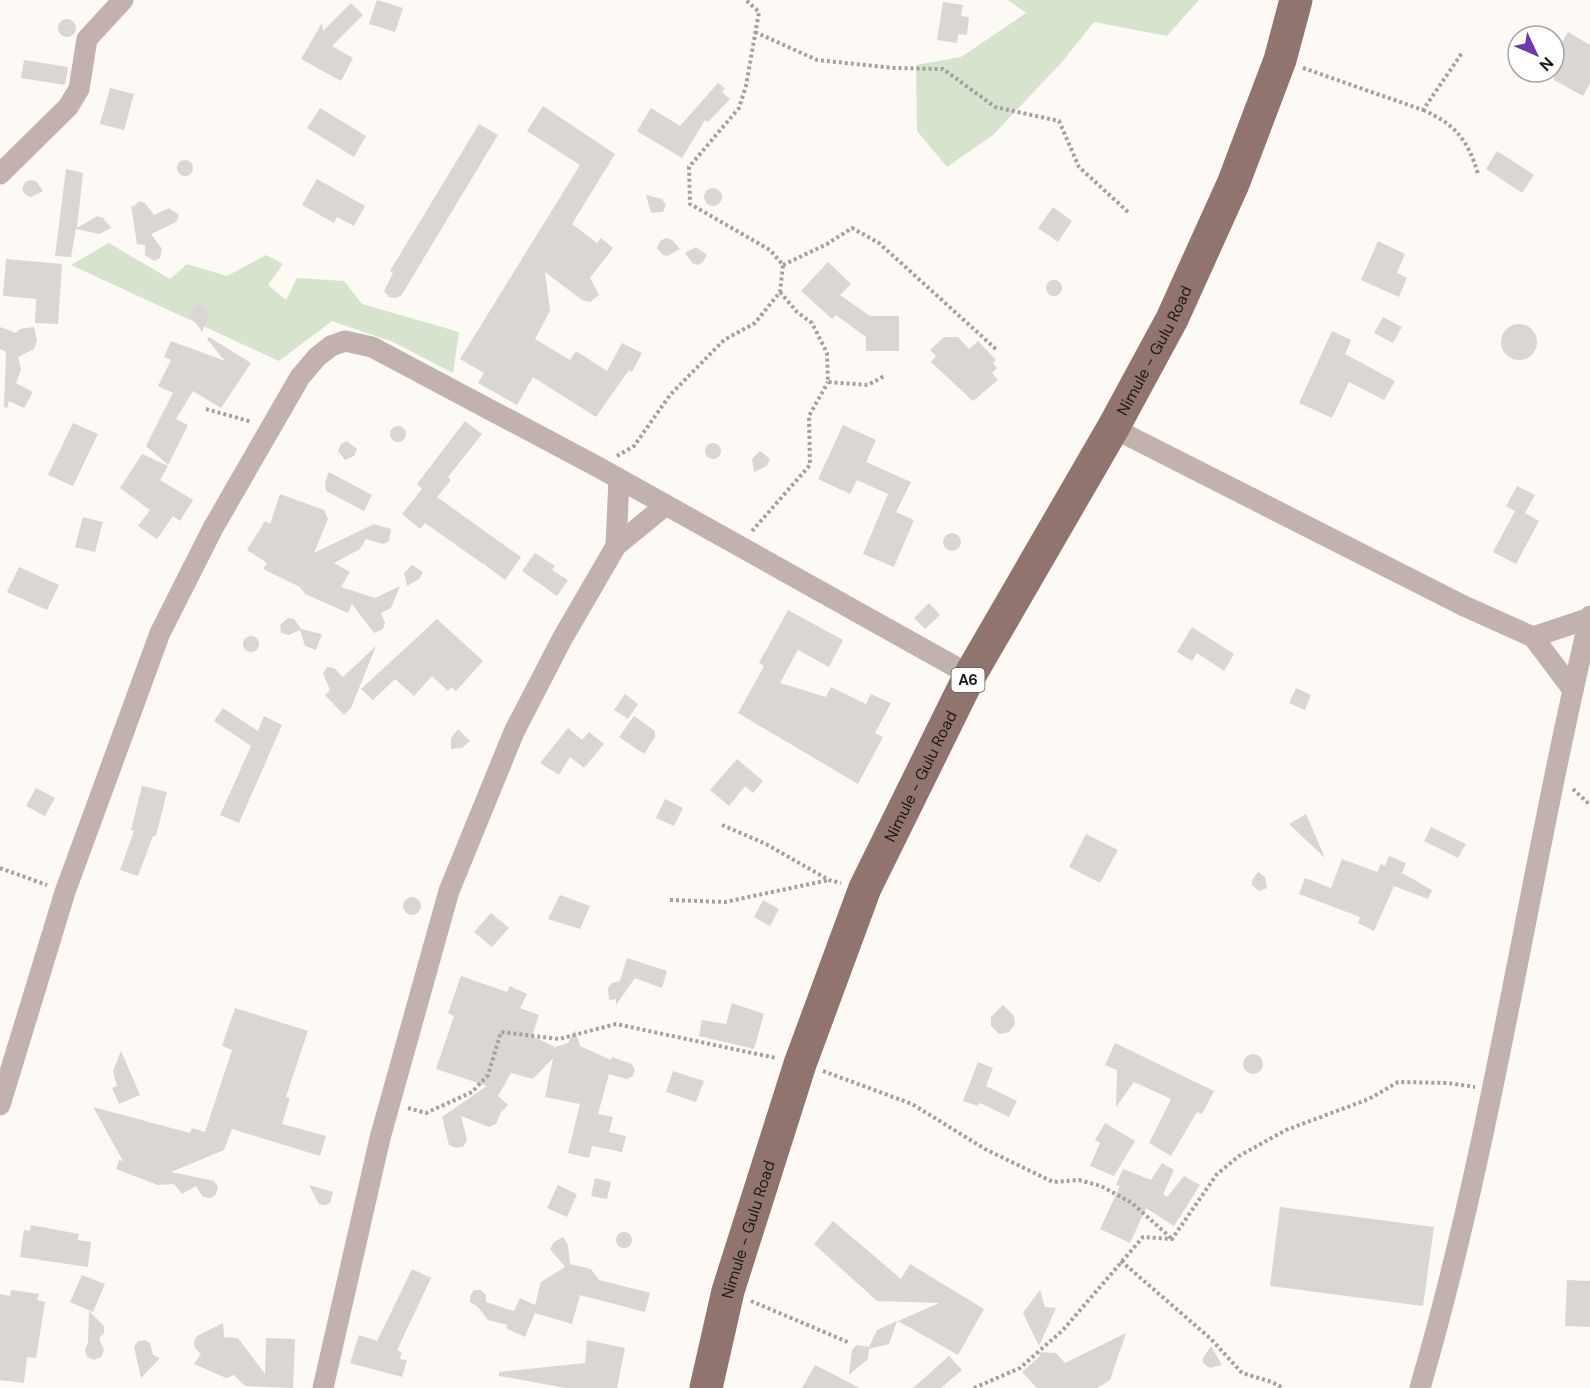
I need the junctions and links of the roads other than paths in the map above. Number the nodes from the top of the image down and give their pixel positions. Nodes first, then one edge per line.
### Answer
1 (123, 0) edge
2 (1296, 0) edge
3 (0, 174) edge
4 (1113, 428) junction
5 (619, 479) junction
6 (666, 505) junction
7 (616, 546) junction
8 (1590, 617) edge
9 (1533, 637) junction
10 (970, 675) junction
11 (1573, 690) junction
12 (0, 1105) edge
13 (323, 1388) edge
14 (706, 1388) edge
15 (1420, 1388) edge

1 - 3 street
2 - 4 main road, Nimule - Gulu Road / A6
4 - 9 street
4 - 10 main road, Nimule - Gulu Road / A6
5 - 6 street
5 - 7 street
5 - 12 street
6 - 7 street
6 - 10 street
7 - 13 street
8 - 9 street
8 - 11 street
9 - 11 street
10 - 14 main road, Nimule - Gulu Road / A6
11 - 15 street

